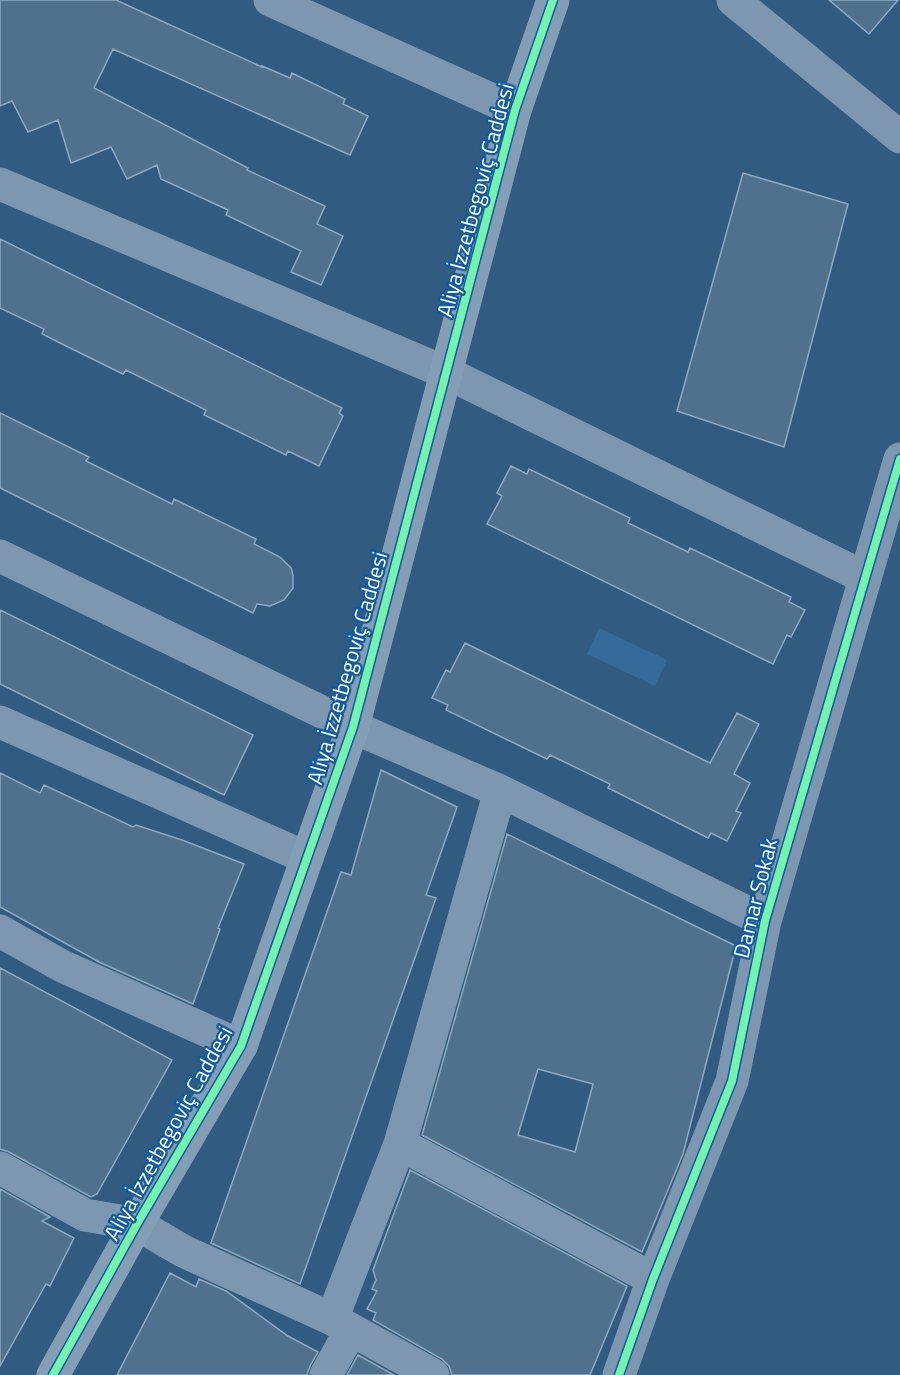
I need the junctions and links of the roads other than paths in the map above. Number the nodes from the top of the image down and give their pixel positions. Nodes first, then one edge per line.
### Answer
1 (270, 0) edge
2 (553, 0) edge
3 (733, 0) edge
4 (515, 110) junction
5 (900, 137) edge
6 (0, 184) edge
7 (447, 373) junction
8 (900, 459) edge
9 (0, 556) edge
10 (864, 577) junction
11 (0, 722) edge
12 (353, 727) junction
13 (500, 791) junction
14 (307, 858) junction
15 (765, 921) junction
16 (0, 931) edge
17 (241, 1046) junction
18 (400, 1144) junction
19 (0, 1168) edge
20 (137, 1224) junction
21 (653, 1279) junction
22 (341, 1325) junction
23 (53, 1375) edge
24 (326, 1375) edge
25 (433, 1375) edge
26 (619, 1375) edge

1 - 4 street
2 - 4 street, Aliya İzzetbegoviç Caddesi
3 - 5 street
4 - 7 street, Aliya İzzetbegoviç Caddesi
6 - 7 street
7 - 10 street
7 - 12 street, Aliya İzzetbegoviç Caddesi
8 - 10 street, Damar Sokak
9 - 12 street
10 - 15 street, Damar Sokak
11 - 14 street
12 - 13 street
12 - 14 street, Aliya İzzetbegoviç Caddesi
13 - 15 street
13 - 18 street
14 - 17 street, Aliya İzzetbegoviç Caddesi
15 - 21 street, Damar Sokak
16 - 17 street
17 - 20 street, Aliya İzzetbegoviç Caddesi
18 - 21 street
18 - 22 street
19 - 20 street
20 - 22 street
20 - 23 street, Aliya İzzetbegoviç Caddesi
21 - 26 street, Damar Sokak
22 - 24 street
22 - 25 street

